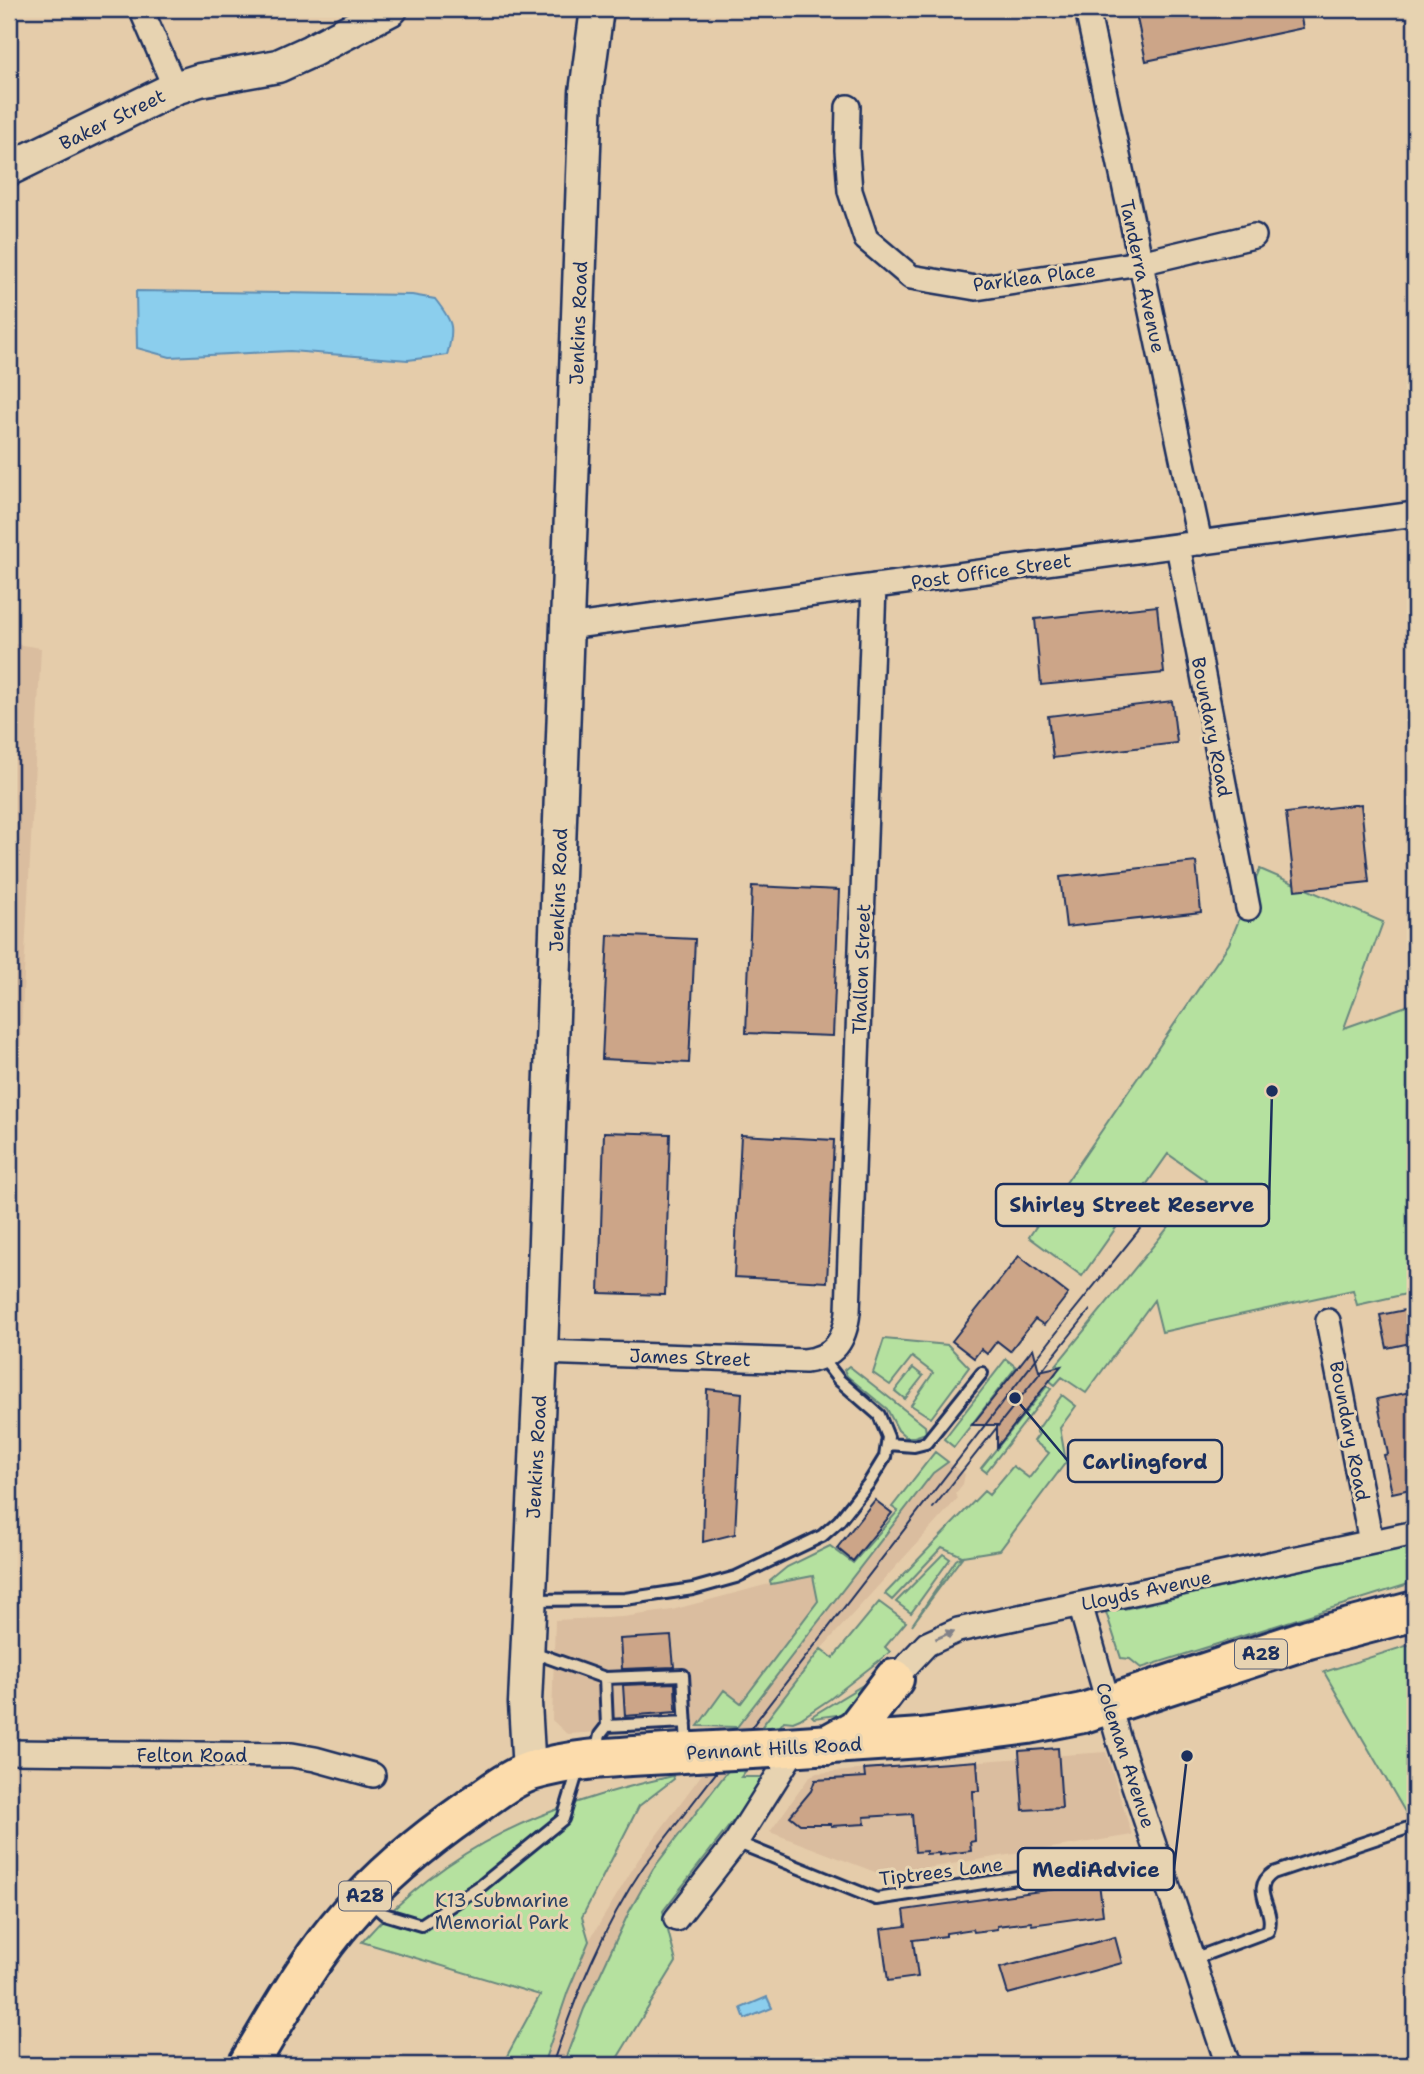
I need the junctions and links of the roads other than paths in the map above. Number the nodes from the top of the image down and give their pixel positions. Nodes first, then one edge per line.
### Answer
1 (141, 9) edge
2 (391, 9) edge
3 (597, 9) edge
4 (1087, 9) edge
5 (175, 88) junction
6 (848, 107) dead end
7 (9, 169) edge
8 (1254, 236) dead end
9 (1140, 263) junction
10 (1415, 514) edge
11 (1189, 544) junction
12 (874, 586) junction
13 (567, 627) junction
14 (1248, 908) dead end
15 (1328, 1321) dead end
16 (541, 1352) junction
17 (829, 1354) junction
18 (982, 1373) dead end
19 (888, 1444) junction
20 (1415, 1532) edge
21 (1371, 1542) junction
22 (529, 1600) junction
23 (1080, 1604) junction
24 (1415, 1611) edge
25 (527, 1651) junction
26 (605, 1678) junction
27 (892, 1693) joint
28 (1109, 1704) junction
29 (690, 1742) junction
30 (798, 1746) junction
31 (594, 1748) junction
32 (9, 1752) edge
33 (529, 1772) junction
34 (373, 1775) dead end
35 (1408, 1828) dead end
36 (736, 1842) junction
37 (1159, 1857) junction
38 (365, 1897) junction
39 (676, 1919) dead end
40 (1193, 1959) junction
41 (247, 2065) edge
42 (1228, 2065) edge

1 - 5 street, Baker Street
2 - 5 main road
3 - 13 main road, Jenkins Road
4 - 9 street, Tanderra Avenue
5 - 7 main road, Baker Street
6 - 9 street, Parklea Place
8 - 9 street, Parklea Place
9 - 11 street, Tanderra Avenue
10 - 11 street, Post Office Street
11 - 12 street, Post Office Street
11 - 14 street, Boundary Road
12 - 13 street, Post Office Street
12 - 17 street, Thallon Street
13 - 16 main road, Jenkins Road
15 - 21 street, Boundary Road
16 - 17 street, James Street
16 - 22 main road, Jenkins Road
17 - 19 lane
18 - 19 lane
19 - 22 lane
20 - 21 street, Lloyds Avenue
21 - 23 street, Lloyds Avenue
22 - 25 main road, Jenkins Road
27 -> 23 street, Lloyds Avenue
23 - 28 street, Coleman Avenue
24 - 28 highway, Pennant Hills Road / A28
25 - 26 lane
25 - 33 main road, Jenkins Road
26 - 29 lane
26 - 31 lane
27 - 30 highway
28 - 30 highway, Pennant Hills Road / A28
28 - 37 street, Coleman Avenue
29 - 30 highway, Pennant Hills Road / A28, bridge
29 - 31 highway, Pennant Hills Road / A28
30 - 36 street
31 - 33 highway, Pennant Hills Road / A28
31 - 38 lane
32 - 34 street, Felton Road
33 - 38 highway, Pennant Hills Road / A28
35 - 40 lane
36 - 37 lane, Tiptrees Lane
36 - 39 street
37 - 40 street, Coleman Avenue
38 - 41 highway, Pennant Hills Road / A28
40 - 42 street, Coleman Avenue

